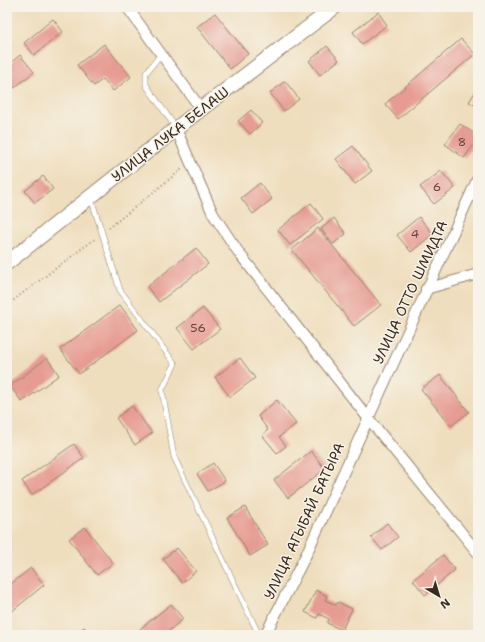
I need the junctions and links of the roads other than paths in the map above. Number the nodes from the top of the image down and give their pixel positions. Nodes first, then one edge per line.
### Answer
1 (127, 7) edge
2 (335, 7) edge
3 (162, 54) junction
4 (201, 109) junction
5 (176, 129) junction
6 (478, 178) edge
7 (90, 197) junction
8 (7, 263) edge
9 (478, 274) edge
10 (426, 289) junction
11 (368, 418) junction
12 (478, 553) edge
13 (258, 635) edge
14 (265, 635) edge

1 - 3 street
2 - 4 main road, УЛИЦА ЛУКА БЕЛАШ
3 - 4 street
3 - 5 lane
4 - 5 main road, УЛИЦА ЛУКА БЕЛАШ
5 - 7 main road, УЛИЦА ЛУКА БЕЛАШ
5 - 11 street
6 - 10 street, УЛИЦА ОТТО ШМИДТА
7 - 8 main road, УЛИЦА ЛУКА БЕЛАШ
7 - 13 lane
9 - 10 street
10 - 11 street, УЛИЦА ОТТО ШМИДТА
11 - 12 street
11 - 14 street, УЛИЦА АГЫБАЙ БАТЫРА

